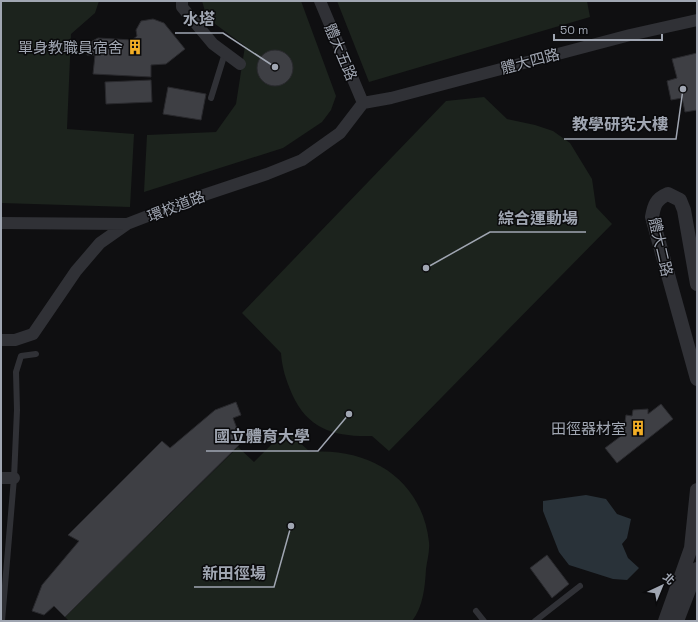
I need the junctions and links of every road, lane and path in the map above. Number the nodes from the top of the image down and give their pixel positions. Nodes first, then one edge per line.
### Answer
1 (182, 1) edge
2 (320, 1) edge
3 (697, 20) edge
4 (225, 53) junction
5 (240, 64) dead end
6 (211, 98) dead end
7 (363, 103) junction
8 (1, 223) edge
9 (127, 224) junction
10 (697, 284) edge
11 (1, 340) edge
12 (36, 354) dead end
13 (697, 379) edge
14 (1, 478) edge
15 (14, 478) junction
16 (697, 490) edge
17 (697, 569) edge
18 (580, 586) dead end
19 (476, 611) dead end
20 (2, 621) edge
21 (484, 621) edge
22 (535, 621) edge
23 (665, 621) edge
24 (677, 621) edge

1 - 4 street
2 - 7 street, 體大五路
3 - 7 street, 體大四路
4 - 5 street
4 - 6 lane
7 - 9 street, 環校道路
8 - 9 street
9 - 11 street, 環校道路
10 - 13 street, 體大二路
12 - 15 lane
14 - 15 street
15 - 20 lane
16 - 23 street
17 - 24 street
18 - 22 lane
19 - 21 lane

